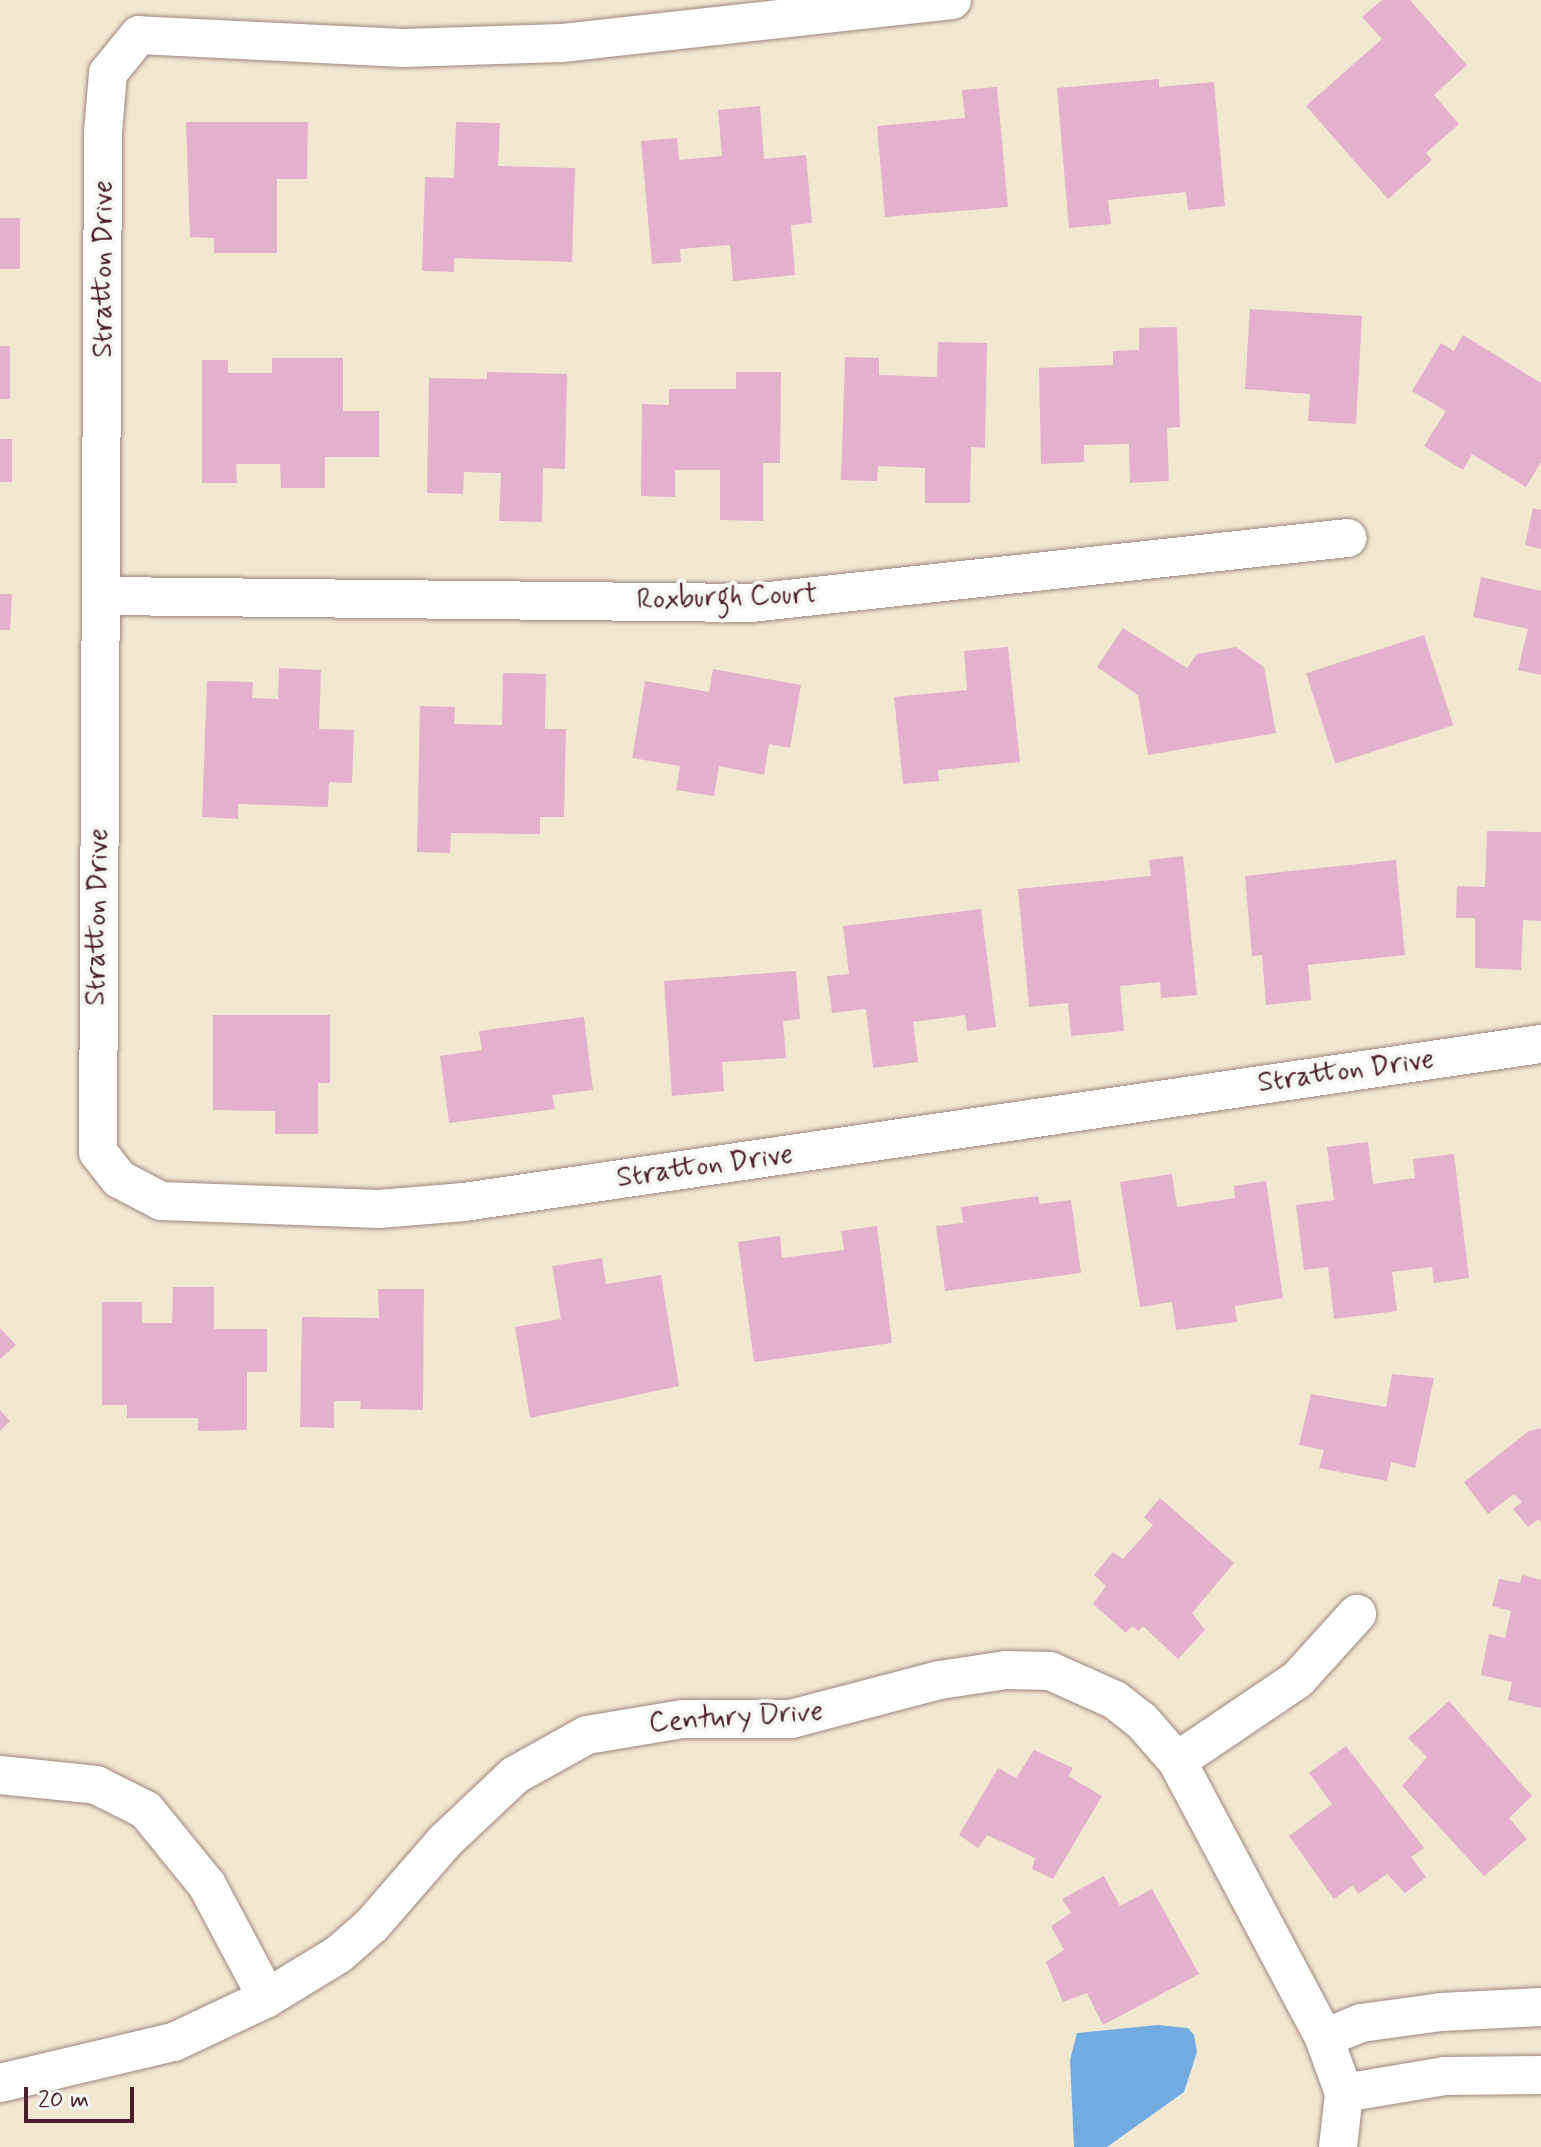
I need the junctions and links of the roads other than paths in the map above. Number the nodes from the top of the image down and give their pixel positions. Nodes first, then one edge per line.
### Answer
1 (952, 0) edge
2 (671, 17) edge
3 (1347, 538) dead end
4 (103, 596) junction
5 (1541, 1044) edge
6 (1357, 1614) dead end
7 (1177, 1761) junction
8 (0, 1775) edge
9 (267, 1998) junction
10 (1541, 2007) edge
11 (1324, 2038) junction
12 (1541, 2075) edge
13 (0, 2083) edge
14 (1344, 2093) junction
15 (1338, 2147) edge

1 - 2 street, Stratton Drive
2 - 4 street, Stratton Drive
3 - 4 street, Roxburgh Court
4 - 5 street, Stratton Drive
6 - 7 street
7 - 9 street, Century Drive
7 - 11 street, Century Drive
8 - 9 street
9 - 13 street, Century Drive
10 - 11 street
11 - 14 street, Century Drive
12 - 14 street
14 - 15 street

